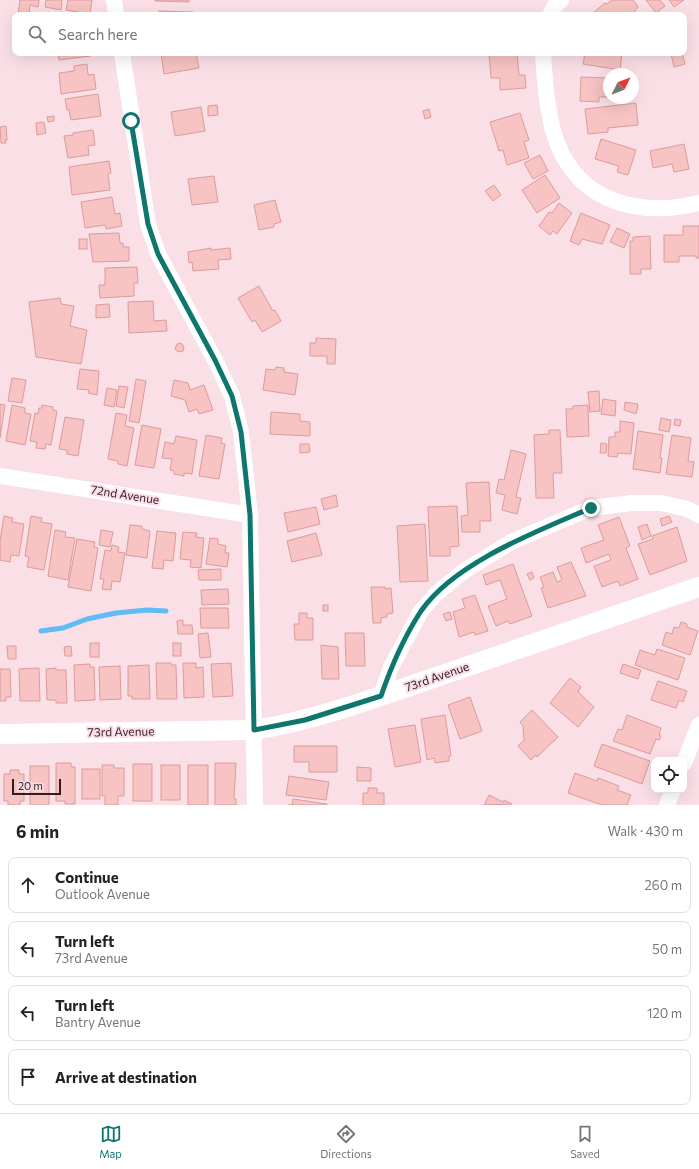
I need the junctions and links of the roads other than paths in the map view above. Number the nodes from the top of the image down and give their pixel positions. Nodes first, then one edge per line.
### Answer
1 (114, 0) edge
2 (561, 0) edge
3 (116, 12) edge
4 (552, 12) edge
5 (122, 56) edge
6 (543, 56) edge
7 (699, 203) edge
8 (0, 476) edge
9 (250, 515) junction
10 (699, 515) edge
11 (699, 587) edge
12 (381, 696) junction
13 (699, 725) edge
14 (254, 730) junction
15 (0, 734) edge
16 (686, 757) edge
17 (672, 793) edge
18 (255, 805) edge
19 (667, 805) edge

1 - 3 street
2 - 4 street
5 - 9 street
6 - 7 street
8 - 9 street, 72nd Avenue
9 - 14 street
10 - 12 street
11 - 12 main road, 73rd Avenue
12 - 14 main road, 73rd Avenue
13 - 16 street
14 - 15 main road, 73rd Avenue
14 - 18 street
17 - 19 street

